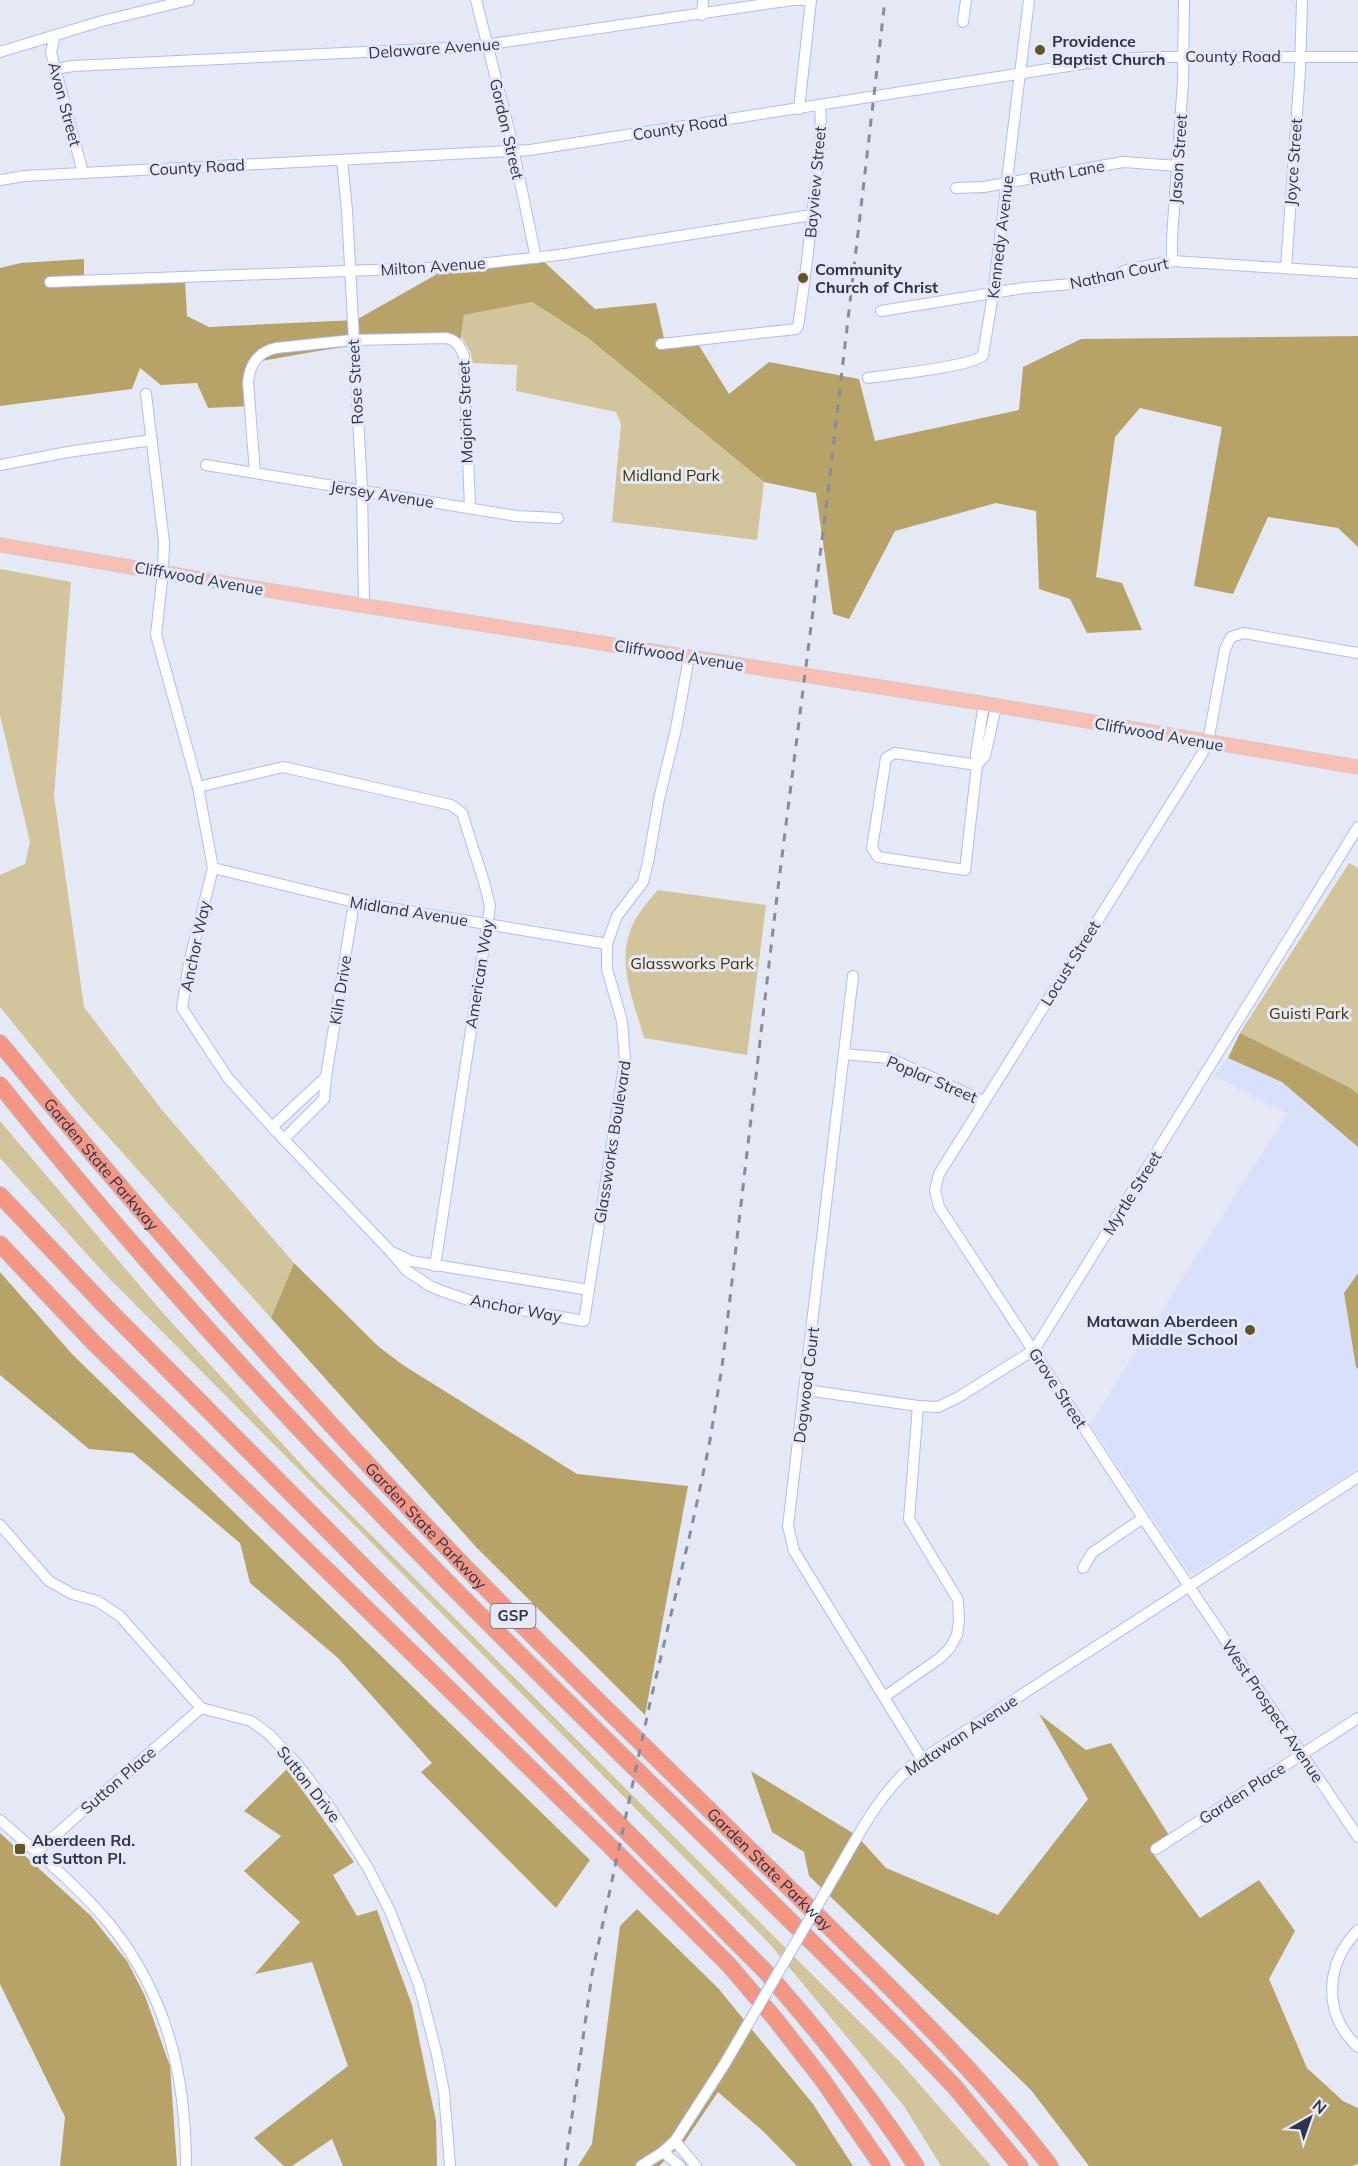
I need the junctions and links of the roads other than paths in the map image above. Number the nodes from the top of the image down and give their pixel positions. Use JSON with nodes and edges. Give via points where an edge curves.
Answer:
{"nodes":[{"id":1,"x":189,"y":0,"type":"edge"},
{"id":2,"x":476,"y":0,"type":"edge"},
{"id":3,"x":703,"y":0,"type":"edge"},
{"id":4,"x":811,"y":0,"type":"edge"},
{"id":5,"x":966,"y":0,"type":"edge"},
{"id":6,"x":1029,"y":0,"type":"edge"},
{"id":7,"x":1184,"y":0,"type":"edge"},
{"id":8,"x":1302,"y":0,"type":"edge"},
{"id":9,"x":702,"y":15,"type":"junction"},
{"id":10,"x":963,"y":22,"type":"dead end"},
{"id":11,"x":55,"y":36,"type":"junction"},
{"id":12,"x":488,"y":46,"type":"junction"},
{"id":13,"x":0,"y":52,"type":"edge"},
{"id":14,"x":1183,"y":56,"type":"junction"},
{"id":15,"x":1300,"y":56,"type":"junction"},
{"id":16,"x":1358,"y":57,"type":"edge"},
{"id":17,"x":55,"y":69,"type":"junction"},
{"id":18,"x":1020,"y":74,"type":"junction"},
{"id":19,"x":820,"y":106,"type":"junction"},
{"id":20,"x":799,"y":109,"type":"junction"},
{"id":21,"x":514,"y":151,"type":"junction"},
{"id":22,"x":342,"y":160,"type":"junction"},
{"id":23,"x":1178,"y":166,"type":"junction"},
{"id":24,"x":83,"y":173,"type":"junction"},
{"id":25,"x":0,"y":180,"type":"edge"},
{"id":26,"x":1006,"y":183,"type":"junction"},
{"id":27,"x":956,"y":188,"type":"dead end"},
{"id":28,"x":812,"y":215,"type":"junction"},
{"id":29,"x":536,"y":258,"type":"junction"},
{"id":30,"x":1172,"y":261,"type":"junction"},
{"id":31,"x":1286,"y":268,"type":"junction"},
{"id":32,"x":350,"y":271,"type":"junction"},
{"id":33,"x":1358,"y":273,"type":"edge"},
{"id":34,"x":50,"y":282,"type":"dead end"},
{"id":35,"x":993,"y":294,"type":"junction"},
{"id":36,"x":881,"y":312,"type":"dead end"},
{"id":37,"x":352,"y":340,"type":"junction"},
{"id":38,"x":661,"y":344,"type":"dead end"},
{"id":39,"x":868,"y":378,"type":"dead end"},
{"id":40,"x":146,"y":394,"type":"dead end"},
{"id":41,"x":152,"y":440,"type":"junction"},
{"id":42,"x":0,"y":465,"type":"edge"},
{"id":43,"x":206,"y":465,"type":"dead end"},
{"id":44,"x":255,"y":473,"type":"junction"},
{"id":45,"x":362,"y":490,"type":"junction"},
{"id":46,"x":470,"y":508,"type":"junction"},
{"id":47,"x":558,"y":518,"type":"dead end"},
{"id":48,"x":0,"y":544,"type":"edge"},
{"id":49,"x":163,"y":571,"type":"junction"},
{"id":50,"x":364,"y":604,"type":"junction"},
{"id":51,"x":1358,"y":653,"type":"edge"},
{"id":52,"x":689,"y":657,"type":"junction"},
{"id":53,"x":990,"y":706,"type":"junction"},
{"id":54,"x":1208,"y":742,"type":"junction"},
{"id":55,"x":977,"y":765,"type":"junction"},
{"id":56,"x":1358,"y":767,"type":"edge"},
{"id":57,"x":198,"y":787,"type":"junction"},
{"id":58,"x":1358,"y":827,"type":"edge"},
{"id":59,"x":213,"y":868,"type":"junction"},
{"id":60,"x":354,"y":902,"type":"junction"},
{"id":61,"x":487,"y":924,"type":"junction"},
{"id":62,"x":607,"y":944,"type":"junction"},
{"id":63,"x":853,"y":976,"type":"dead end"},
{"id":64,"x":0,"y":1043,"type":"edge"},
{"id":65,"x":844,"y":1054,"type":"junction"},
{"id":66,"x":326,"y":1077,"type":"junction"},
{"id":67,"x":0,"y":1086,"type":"edge"},
{"id":68,"x":984,"y":1101,"type":"junction"},
{"id":69,"x":272,"y":1127,"type":"junction"},
{"id":70,"x":284,"y":1139,"type":"junction"},
{"id":71,"x":936,"y":1186,"type":"joint"},
{"id":72,"x":0,"y":1195,"type":"edge"},
{"id":73,"x":0,"y":1244,"type":"edge"},
{"id":74,"x":391,"y":1252,"type":"junction"},
{"id":75,"x":435,"y":1266,"type":"junction"},
{"id":76,"x":589,"y":1290,"type":"junction"},
{"id":77,"x":584,"y":1321,"type":"joint"},
{"id":78,"x":1034,"y":1350,"type":"junction"},
{"id":79,"x":806,"y":1390,"type":"junction"},
{"id":80,"x":918,"y":1406,"type":"junction"},
{"id":81,"x":1358,"y":1477,"type":"edge"},
{"id":82,"x":1143,"y":1518,"type":"junction"},
{"id":83,"x":0,"y":1525,"type":"edge"},
{"id":84,"x":1083,"y":1568,"type":"dead end"},
{"id":85,"x":1189,"y":1586,"type":"junction"},
{"id":86,"x":884,"y":1696,"type":"junction"},
{"id":87,"x":201,"y":1708,"type":"junction"},
{"id":88,"x":1358,"y":1718,"type":"edge"},
{"id":89,"x":1302,"y":1754,"type":"junction"},
{"id":90,"x":922,"y":1759,"type":"junction"},
{"id":91,"x":0,"y":1820,"type":"edge"},
{"id":92,"x":1358,"y":1837,"type":"edge"},
{"id":93,"x":1155,"y":1849,"type":"dead end"},
{"id":94,"x":36,"y":1852,"type":"junction"},
{"id":95,"x":1358,"y":1930,"type":"edge"},
{"id":96,"x":1358,"y":2047,"type":"edge"},
{"id":97,"x":675,"y":2141,"type":"junction"},
{"id":98,"x":663,"y":2152,"type":"junction"},
{"id":99,"x":186,"y":2166,"type":"edge"},
{"id":100,"x":450,"y":2166,"type":"edge"},
{"id":101,"x":641,"y":2166,"type":"edge"},
{"id":102,"x":680,"y":2166,"type":"edge"},
{"id":103,"x":696,"y":2166,"type":"edge"},
{"id":104,"x":882,"y":2166,"type":"edge"},
{"id":105,"x":916,"y":2166,"type":"edge"},
{"id":106,"x":1020,"y":2166,"type":"edge"},
{"id":107,"x":1050,"y":2166,"type":"edge"}],
"edges":[{"from":1,"to":11,"type":"street"},
{"from":2,"to":12,"type":"street","name":"Gordon Street"},
{"from":3,"to":9,"type":"street"},
{"from":4,"to":9,"type":"street","name":"Delaware Avenue"},
{"from":4,"to":20,"type":"street","name":"Bayview Street"},
{"from":5,"to":10,"type":"street"},
{"from":6,"to":18,"type":"street","name":"Kennedy Avenue"},
{"from":7,"to":14,"type":"street","name":"Jason Street"},
{"from":8,"to":15,"type":"street","name":"Joyce Street"},
{"from":9,"to":12,"type":"street","name":"Delaware Avenue"},
{"from":11,"to":13,"type":"street"},
{"from":11,"to":17,"type":"street","name":"Avon Street","via":[[51,52]]},
{"from":12,"to":17,"type":"street","name":"Delaware Avenue"},
{"from":12,"to":21,"type":"street","name":"Gordon Street"},
{"from":14,"to":15,"type":"street","name":"County Road"},
{"from":14,"to":18,"type":"street","name":"County Road","via":[[1113,59]]},
{"from":14,"to":23,"type":"street","name":"Jason Street"},
{"from":15,"to":16,"type":"street","name":"County Road"},
{"from":15,"to":31,"type":"street","name":"Joyce Street"},
{"from":17,"to":24,"type":"street","name":"Avon Street"},
{"from":18,"to":19,"type":"street","name":"County Road"},
{"from":18,"to":26,"type":"street","name":"Kennedy Avenue"},
{"from":19,"to":20,"type":"street","name":"County Road"},
{"from":19,"to":28,"type":"street","name":"Bayview Street","via":[[822,129]]},
{"from":20,"to":21,"type":"street","name":"County Road"},
{"from":21,"to":22,"type":"street","name":"County Road"},
{"from":21,"to":29,"type":"street","name":"Gordon Street"},
{"from":22,"to":24,"type":"street","name":"County Road"},
{"from":22,"to":32,"type":"street","name":"Rose Street"},
{"from":23,"to":26,"type":"street","name":"Ruth Lane","via":[[1123,162]]},
{"from":23,"to":30,"type":"street","name":"Jason Street"},
{"from":24,"to":25,"type":"street","name":"County Road"},
{"from":26,"to":27,"type":"street","name":"Ruth Lane"},
{"from":26,"to":35,"type":"street","name":"Kennedy Avenue"},
{"from":28,"to":29,"type":"street","name":"Milton Avenue"},
{"from":28,"to":38,"type":"street","name":"Bayview Street","via":[[796,329]]},
{"from":29,"to":32,"type":"street","name":"Milton Avenue","via":[[452,267]]},
{"from":30,"to":31,"type":"street","name":"Nathan Court"},
{"from":30,"to":35,"type":"street","name":"Nathan Court","via":[[1127,270],[1106,279]]},
{"from":31,"to":33,"type":"street","name":"Nathan Court"},
{"from":32,"to":34,"type":"street","name":"Milton Avenue"},
{"from":32,"to":37,"type":"street","name":"Rose Street"},
{"from":35,"to":36,"type":"street","name":"Nathan Court"},
{"from":35,"to":39,"type":"street","name":"Kennedy Avenue","via":[[981,358]]},
{"from":37,"to":44,"type":"street","via":[[276,348],[255,360],[249,372]]},
{"from":37,"to":45,"type":"street","name":"Rose Street"},
{"from":37,"to":46,"type":"street","name":"Majorie Street","via":[[447,338],[461,346]]},
{"from":40,"to":41,"type":"street","name":"Anchor Way"},
{"from":41,"to":42,"type":"street"},
{"from":41,"to":49,"type":"street","name":"Anchor Way","via":[[163,533]]},
{"from":43,"to":44,"type":"street","name":"Jersey Avenue"},
{"from":44,"to":45,"type":"street","name":"Jersey Avenue"},
{"from":45,"to":46,"type":"street","name":"Jersey Avenue"},
{"from":45,"to":50,"type":"street","name":"Rose Street"},
{"from":46,"to":47,"type":"street","name":"Jersey Avenue"},
{"from":48,"to":49,"type":"main road","name":"Cliffwood Avenue"},
{"from":49,"to":50,"type":"main road","name":"Cliffwood Avenue"},
{"from":49,"to":57,"type":"street","name":"Anchor Way","via":[[156,635]]},
{"from":50,"to":52,"type":"main road","name":"Cliffwood Avenue"},
{"from":51,"to":54,"type":"street","via":[[1244,633],[1234,635],[1225,649]]},
{"from":52,"to":53,"type":"main road","name":"Cliffwood Avenue"},
{"from":52,"to":62,"type":"street","name":"Glassworks Boulevard","via":[[643,882],[617,916]]},
{"from":53,"to":54,"type":"main road","name":"Cliffwood Avenue"},
{"from":53,"to":55,"type":"street","via":[[976,754]]},
{"from":54,"to":56,"type":"main road","name":"Cliffwood Avenue"},
{"from":54,"to":68,"type":"street","name":"Locust Street"},
{"from":55,"to":55,"type":"street","via":[[965,870],[878,857],[872,848],[886,758],[896,753]]},
{"from":57,"to":59,"type":"street","name":"Anchor Way"},
{"from":57,"to":61,"type":"street","name":"American Way","via":[[283,767],[451,805],[462,813],[484,882],[490,906]]},
{"from":58,"to":78,"type":"street","name":"Myrtle Street"},
{"from":59,"to":60,"type":"street","name":"Midland Avenue"},
{"from":59,"to":69,"type":"street","name":"Anchor Way","via":[[182,1008],[228,1078]]},
{"from":60,"to":61,"type":"street","name":"Midland Avenue"},
{"from":60,"to":66,"type":"street","name":"Kiln Drive"},
{"from":61,"to":62,"type":"street","name":"Midland Avenue"},
{"from":61,"to":75,"type":"street","name":"American Way"},
{"from":62,"to":76,"type":"street","name":"Glassworks Boulevard","via":[[607,969],[622,1021],[625,1060]]},
{"from":63,"to":65,"type":"street","name":"Dogwood Court"},
{"from":64,"to":107,"type":"highway","name":"Garden State Parkway","number":"GSP","via":[[196,1274],[389,1486],[552,1656],[915,2012],[992,2095]]},
{"from":65,"to":68,"type":"street","name":"Poplar Street","via":[[889,1058]]},
{"from":65,"to":79,"type":"street","name":"Dogwood Court"},
{"from":66,"to":69,"type":"street"},
{"from":66,"to":70,"type":"street","name":"Kiln Drive","via":[[324,1099]]},
{"from":67,"to":106,"type":"highway","name":"Garden State Parkway","number":"GSP","via":[[188,1306],[336,1468],[890,2019],[954,2086]]},
{"from":68,"to":71,"type":"street","name":"Locust Street","via":[[939,1174]]},
{"from":69,"to":70,"type":"street","name":"Anchor Way"},
{"from":70,"to":74,"type":"street","name":"Anchor Way"},
{"from":71,"to":78,"type":"street","name":"Grove Street","via":[[939,1207]]},
{"from":72,"to":105,"type":"highway","via":[[109,1311],[765,1971],[835,2053]]},
{"from":73,"to":104,"type":"highway","via":[[93,1342],[728,1964],[817,2071]]},
{"from":74,"to":75,"type":"street","name":"Anchor Way","via":[[411,1262]]},
{"from":74,"to":77,"type":"street","name":"Anchor Way","via":[[406,1270],[442,1291]]},
{"from":75,"to":76,"type":"street","name":"Anchor Way"},
{"from":76,"to":77,"type":"street","name":"Glassworks Boulevard"},
{"from":78,"to":80,"type":"street","name":"Myrtle Street","via":[[957,1398],[938,1407]]},
{"from":78,"to":82,"type":"street","name":"Grove Street"},
{"from":79,"to":80,"type":"street","name":"Myrtle Street"},
{"from":79,"to":86,"type":"street","name":"Dogwood Court","via":[[789,1526],[794,1551]]},
{"from":80,"to":86,"type":"street","via":[[909,1519],[958,1600],[959,1620],[950,1648]]},
{"from":81,"to":85,"type":"street","name":"Matawan Avenue"},
{"from":82,"to":84,"type":"street","via":[[1092,1553]]},
{"from":82,"to":85,"type":"street","name":"Grove Street"},
{"from":83,"to":87,"type":"street","via":[[49,1581],[62,1590],[108,1606],[120,1616]]},
{"from":85,"to":89,"type":"street","name":"West Prospect Avenue"},
{"from":85,"to":90,"type":"street","name":"Matawan Avenue"},
{"from":86,"to":90,"type":"street","name":"Dogwood Court"},
{"from":87,"to":94,"type":"street","name":"Sutton Place"},
{"from":87,"to":100,"type":"street","name":"Sutton Drive","via":[[251,1721],[269,1734],[327,1803],[368,1868],[405,1946],[429,2018],[444,2092]]},
{"from":88,"to":89,"type":"street","name":"Garden Place"},
{"from":89,"to":92,"type":"street","name":"West Prospect Avenue"},
{"from":89,"to":93,"type":"street","name":"Garden Place"},
{"from":90,"to":97,"type":"street","name":"Matawan Avenue","bridge":true,"via":[[902,1774],[877,1805]]},
{"from":91,"to":94,"type":"street"},
{"from":94,"to":99,"type":"street","via":[[112,1928],[151,1991],[177,2064],[184,2100]]},
{"from":95,"to":96,"type":"street","via":[[1337,1960],[1332,1984],[1337,2019]]},
{"from":97,"to":98,"type":"street","name":"Matawan Avenue"},
{"from":97,"to":103,"type":"street"},
{"from":98,"to":101,"type":"street","name":"Matawan Avenue"},
{"from":98,"to":102,"type":"street"}]}
